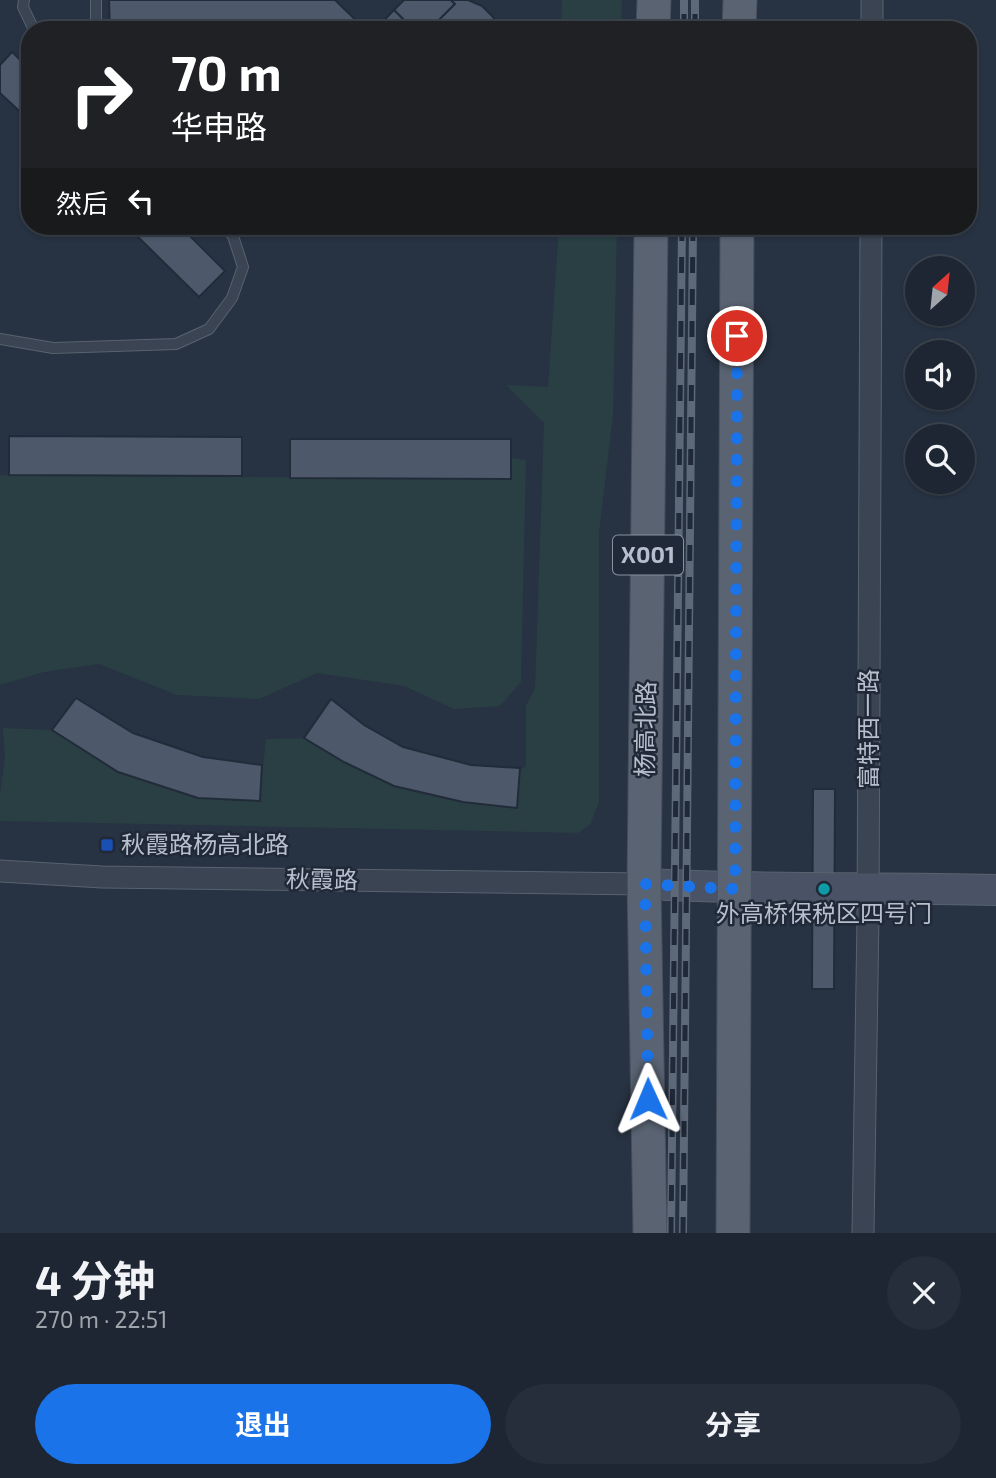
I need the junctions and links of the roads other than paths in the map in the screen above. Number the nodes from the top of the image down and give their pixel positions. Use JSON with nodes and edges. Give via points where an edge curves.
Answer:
{"nodes":[{"id":1,"x":24,"y":0,"type":"edge"},
{"id":2,"x":96,"y":0,"type":"edge"},
{"id":3,"x":654,"y":0,"type":"edge"},
{"id":4,"x":740,"y":0,"type":"edge"},
{"id":5,"x":872,"y":0,"type":"edge"},
{"id":6,"x":30,"y":21,"type":"edge"},
{"id":7,"x":96,"y":21,"type":"edge"},
{"id":8,"x":653,"y":21,"type":"edge"},
{"id":9,"x":739,"y":21,"type":"edge"},
{"id":10,"x":872,"y":21,"type":"edge"},
{"id":11,"x":232,"y":235,"type":"edge"},
{"id":12,"x":651,"y":235,"type":"edge"},
{"id":13,"x":737,"y":235,"type":"edge"},
{"id":14,"x":871,"y":235,"type":"edge"},
{"id":15,"x":0,"y":340,"type":"edge"},
{"id":16,"x":0,"y":871,"type":"edge"},
{"id":17,"x":645,"y":884,"type":"junction"},
{"id":18,"x":868,"y":887,"type":"junction"},
{"id":19,"x":735,"y":889,"type":"junction"},
{"id":20,"x":996,"y":890,"type":"edge"},
{"id":21,"x":650,"y":1233,"type":"edge"},
{"id":22,"x":733,"y":1233,"type":"edge"},
{"id":23,"x":863,"y":1233,"type":"edge"}],
"edges":[{"from":1,"to":6,"type":"lane"},
{"from":2,"to":7,"type":"lane"},
{"from":3,"to":8,"type":"main road"},
{"from":4,"to":9,"type":"main road"},
{"from":5,"to":10,"type":"street"},
{"from":11,"to":15,"type":"lane","via":[[243,267],[232,298],[209,329],[176,344],[53,348]]},
{"from":12,"to":17,"type":"main road","name":"杨高北路","number":"X001"},
{"from":13,"to":19,"type":"main road"},
{"from":14,"to":18,"type":"street","name":"富特西一路"},
{"from":16,"to":17,"type":"street","name":"秋霞路","via":[[102,877]]},
{"from":17,"to":19,"type":"street"},
{"from":17,"to":21,"type":"main road","name":"杨高北路","number":"X001"},
{"from":18,"to":19,"type":"street"},
{"from":18,"to":20,"type":"street"},
{"from":18,"to":23,"type":"street","name":"富特西一路"},
{"from":19,"to":22,"type":"main road"}]}
